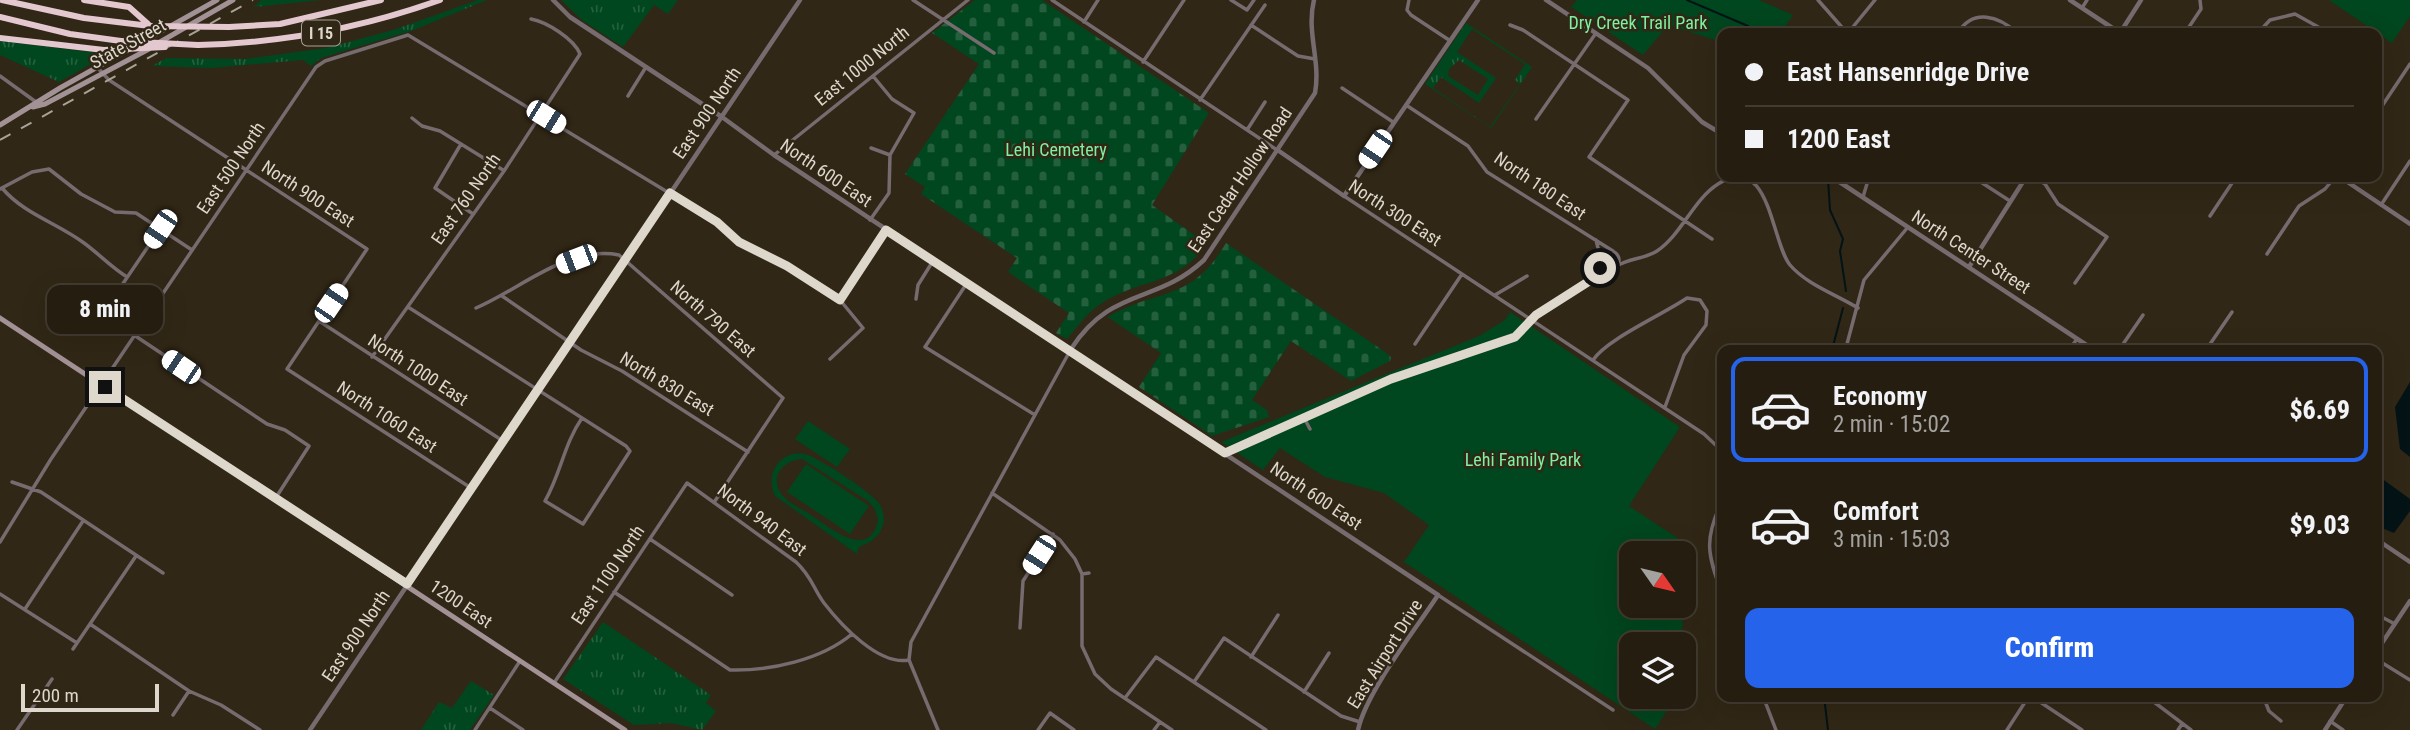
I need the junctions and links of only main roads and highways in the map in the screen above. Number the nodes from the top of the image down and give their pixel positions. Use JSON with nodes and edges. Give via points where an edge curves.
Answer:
{"nodes":[{"id":1,"x":2,"y":0,"type":"edge"},
{"id":2,"x":84,"y":0,"type":"edge"},
{"id":3,"x":218,"y":0,"type":"edge"},
{"id":4,"x":233,"y":0,"type":"edge"},
{"id":5,"x":381,"y":0,"type":"edge"},
{"id":6,"x":440,"y":0,"type":"edge"},
{"id":7,"x":0,"y":17,"type":"edge"},
{"id":8,"x":150,"y":26,"type":"junction"},
{"id":9,"x":0,"y":38,"type":"edge"},
{"id":10,"x":180,"y":45,"type":"junction"},
{"id":11,"x":35,"y":104,"type":"junction"},
{"id":12,"x":0,"y":125,"type":"edge"},
{"id":13,"x":0,"y":318,"type":"edge"},
{"id":14,"x":625,"y":730,"type":"edge"}],
"edges":[{"from":1,"to":8,"type":"highway","number":"I 15","via":[[67,16]]},
{"from":2,"to":8,"type":"highway","via":[[129,7]]},
{"from":3,"to":11,"type":"main road","name":"State Street"},
{"from":4,"to":11,"type":"main road","name":"State Street","via":[[104,74],[45,104]]},
{"from":5,"to":8,"type":"highway","number":"I 15","bridge":true,"via":[[290,22]]},
{"from":6,"to":10,"type":"highway","number":"I 15","bridge":true,"via":[[319,34]]},
{"from":7,"to":10,"type":"highway","number":"I 15","bridge":true,"via":[[70,34]]},
{"from":9,"to":10,"type":"highway","bridge":true,"via":[[104,50]]},
{"from":11,"to":12,"type":"main road","name":"State Street"},
{"from":13,"to":14,"type":"main road","name":"1200 East"}]}
